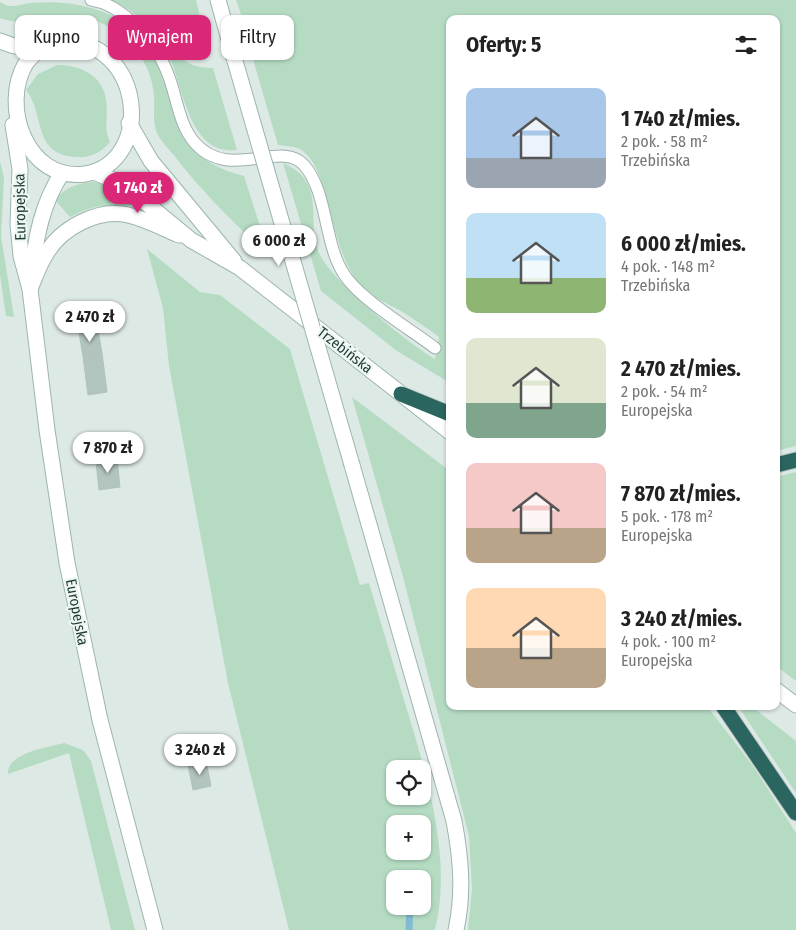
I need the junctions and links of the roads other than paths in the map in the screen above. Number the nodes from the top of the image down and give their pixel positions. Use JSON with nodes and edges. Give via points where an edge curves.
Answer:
{"nodes":[{"id":1,"x":91,"y":0,"type":"edge"},
{"id":2,"x":218,"y":0,"type":"edge"},
{"id":3,"x":0,"y":41,"type":"edge"},
{"id":4,"x":15,"y":46,"type":"edge"},
{"id":5,"x":98,"y":49,"type":"edge"},
{"id":6,"x":29,"y":60,"type":"edge"},
{"id":7,"x":5,"y":101,"type":"edge"},
{"id":8,"x":130,"y":123,"type":"junction"},
{"id":9,"x":13,"y":124,"type":"junction"},
{"id":10,"x":94,"y":172,"type":"junction"},
{"id":11,"x":62,"y":173,"type":"junction"},
{"id":12,"x":191,"y":240,"type":"junction"},
{"id":13,"x":240,"y":268,"type":"junction"},
{"id":14,"x":30,"y":289,"type":"junction"},
{"id":15,"x":435,"y":348,"type":"dead end"},
{"id":16,"x":401,"y":394,"type":"junction"},
{"id":17,"x":446,"y":412,"type":"edge"},
{"id":18,"x":446,"y":429,"type":"edge"},
{"id":19,"x":796,"y":460,"type":"edge"},
{"id":20,"x":780,"y":464,"type":"edge"},
{"id":21,"x":780,"y":693,"type":"edge"},
{"id":22,"x":796,"y":705,"type":"edge"},
{"id":23,"x":726,"y":710,"type":"edge"},
{"id":24,"x":796,"y":813,"type":"edge"},
{"id":25,"x":155,"y":930,"type":"edge"},
{"id":26,"x":456,"y":930,"type":"edge"}],
"edges":[{"from":1,"to":15,"type":"lane","via":[[113,8],[127,18],[154,46],[188,134],[206,153],[227,161],[284,156],[303,164],[314,180],[335,256],[349,282]]},
{"from":2,"to":26,"type":"main road","bridge":true,"via":[[454,821],[461,879]]},
{"from":3,"to":4,"type":"main road"},
{"from":5,"to":8,"type":"main road","via":[[118,67],[128,85]]},
{"from":6,"to":7,"type":"main road","via":[[16,76]]},
{"from":7,"to":9,"type":"main road"},
{"from":8,"to":10,"type":"main road","via":[[122,151]]},
{"from":8,"to":13,"type":"main road","name":"Trzebińska","via":[[151,161]]},
{"from":9,"to":11,"type":"main road","via":[[37,159]]},
{"from":9,"to":14,"type":"main road","name":"Europejska","via":[[20,169],[18,224],[21,256]]},
{"from":10,"to":11,"type":"main road"},
{"from":10,"to":12,"type":"main road","name":"Trzebińska","via":[[122,184]]},
{"from":11,"to":14,"type":"main road","name":"Europejska","via":[[50,193],[39,223]]},
{"from":12,"to":13,"type":"main road","name":"Trzebińska"},
{"from":12,"to":14,"type":"main road","via":[[127,215],[95,217],[55,242],[46,253]]},
{"from":13,"to":16,"type":"main road","name":"Trzebińska"},
{"from":14,"to":25,"type":"main road","name":"Europejska","via":[[47,430],[73,594],[100,720]]},
{"from":16,"to":17,"type":"highway"},
{"from":16,"to":18,"type":"main road","name":"Trzebińska"},
{"from":19,"to":20,"type":"highway"},
{"from":21,"to":22,"type":"main road"},
{"from":23,"to":24,"type":"highway"}]}
